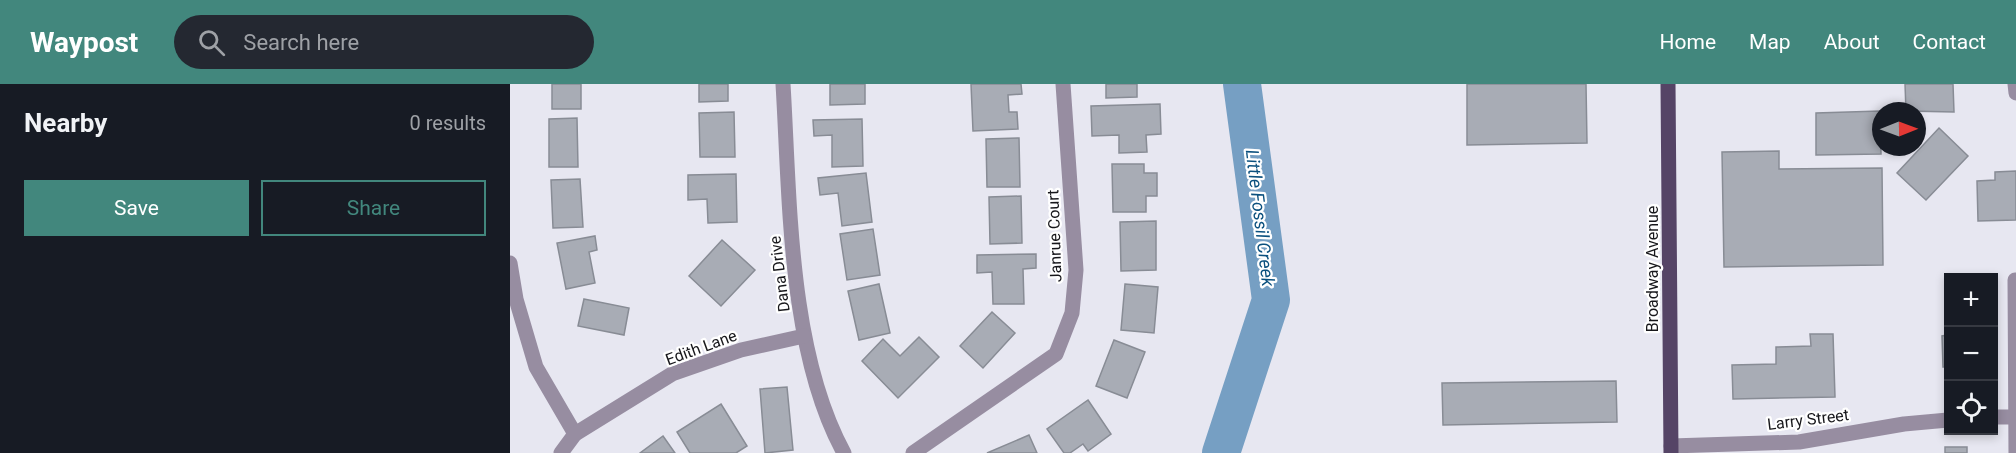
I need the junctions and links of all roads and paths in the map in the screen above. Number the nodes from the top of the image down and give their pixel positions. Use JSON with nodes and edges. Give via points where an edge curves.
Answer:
{"nodes":[{"id":1,"x":783,"y":84,"type":"edge"},
{"id":2,"x":1063,"y":84,"type":"edge"},
{"id":3,"x":1668,"y":84,"type":"edge"},
{"id":4,"x":2015,"y":84,"type":"edge"},
{"id":5,"x":2016,"y":93,"type":"edge"},
{"id":6,"x":510,"y":263,"type":"edge"},
{"id":7,"x":2015,"y":280,"type":"edge"},
{"id":8,"x":804,"y":336,"type":"junction"},
{"id":9,"x":1998,"y":417,"type":"edge"},
{"id":10,"x":2016,"y":417,"type":"edge"},
{"id":11,"x":1944,"y":420,"type":"edge"},
{"id":12,"x":575,"y":434,"type":"junction"},
{"id":13,"x":1671,"y":449,"type":"edge"},
{"id":14,"x":561,"y":453,"type":"edge"},
{"id":15,"x":844,"y":453,"type":"edge"},
{"id":16,"x":913,"y":453,"type":"edge"},
{"id":17,"x":2016,"y":453,"type":"edge"}],
"edges":[{"from":1,"to":8,"type":"street","name":"Dana Drive","via":[[792,240]]},
{"from":2,"to":16,"type":"street","name":"Janrue Court","via":[[1076,270],[1072,313],[1056,354]]},
{"from":3,"to":13,"type":"main road","name":"Broadway Avenue"},
{"from":4,"to":5,"type":"street"},
{"from":6,"to":12,"type":"street","via":[[536,367]]},
{"from":7,"to":10,"type":"street"},
{"from":8,"to":12,"type":"street","name":"Edith Lane","via":[[741,350],[672,374]]},
{"from":8,"to":15,"type":"street","name":"Dana Drive","via":[[831,427]]},
{"from":9,"to":10,"type":"street"},
{"from":10,"to":17,"type":"street"},
{"from":11,"to":13,"type":"street","name":"Larry Street","via":[[1799,442]]},
{"from":12,"to":14,"type":"street","name":"Edith Lane"}]}
